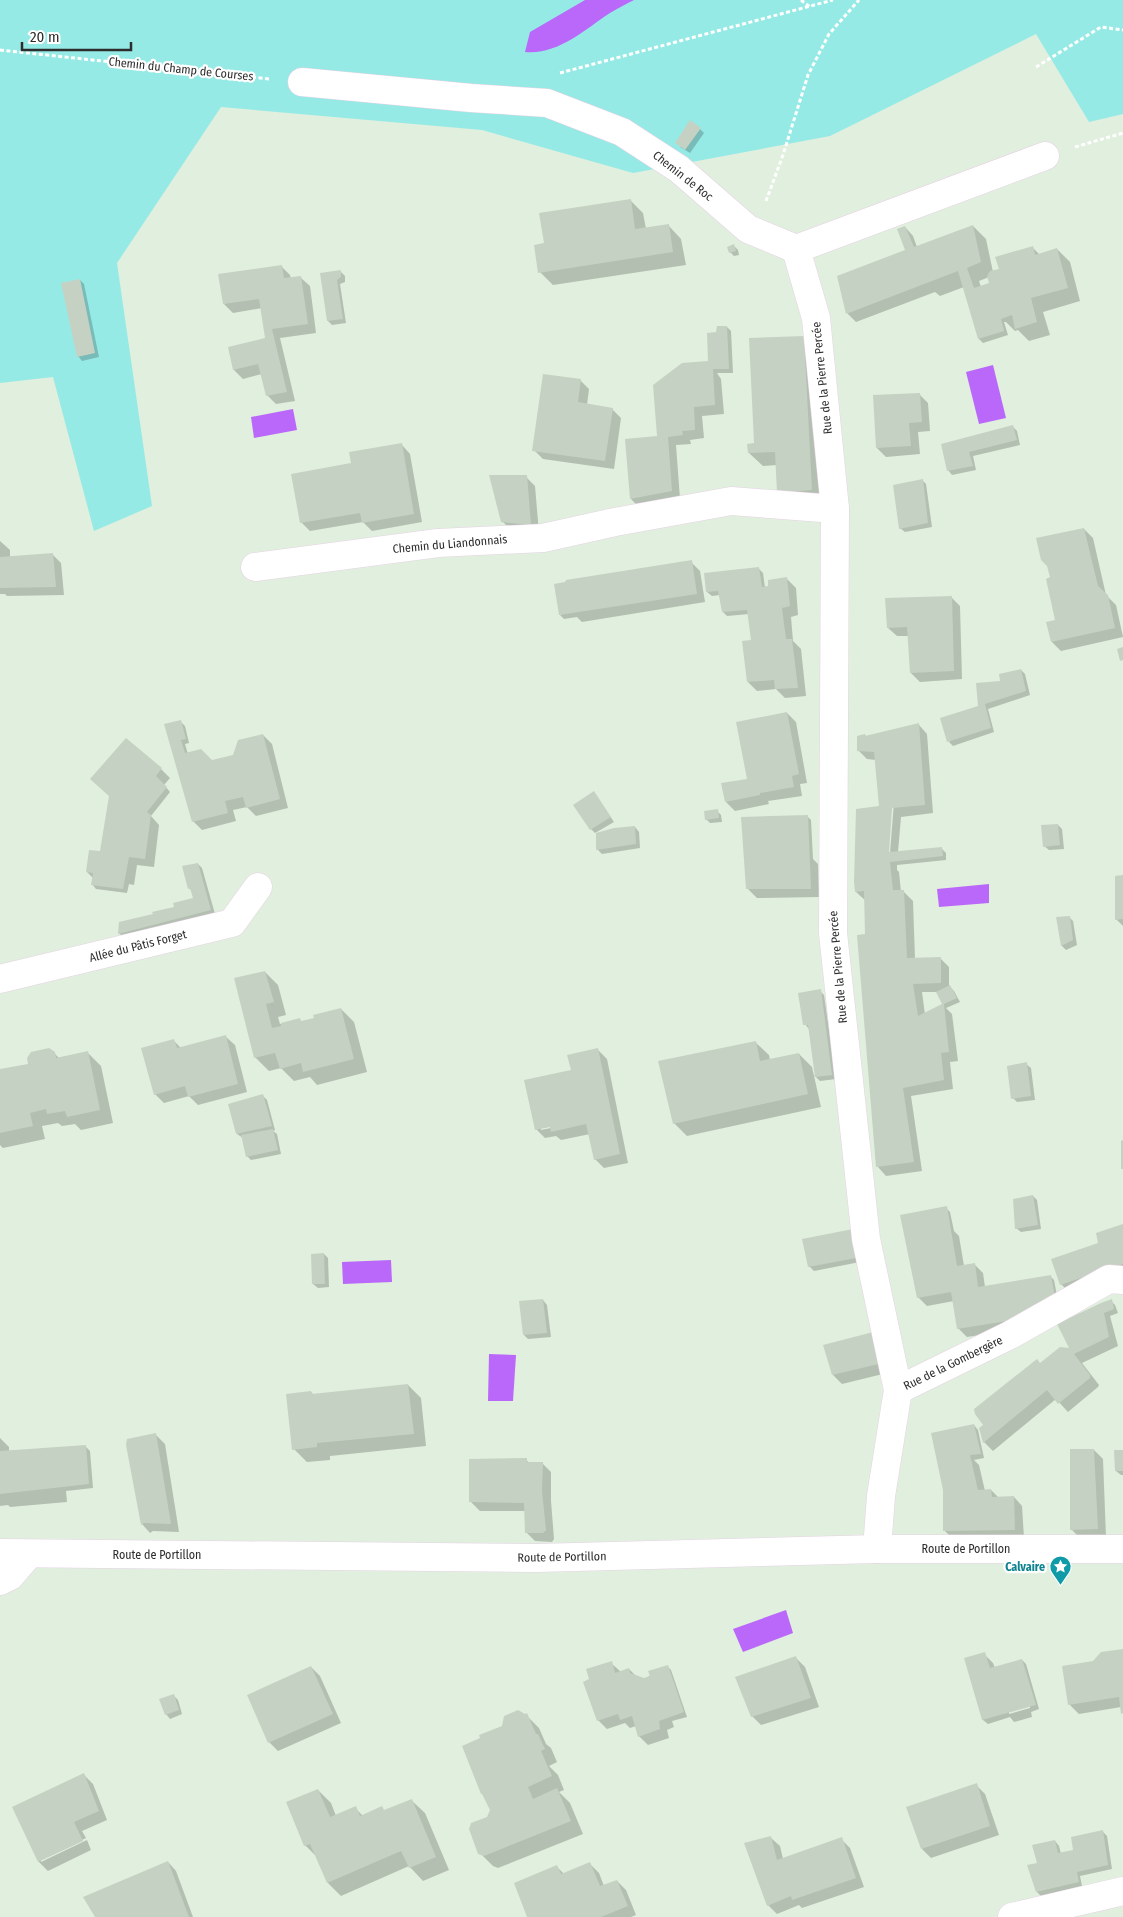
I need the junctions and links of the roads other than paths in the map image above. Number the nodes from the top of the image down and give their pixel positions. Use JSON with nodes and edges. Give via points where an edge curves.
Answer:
{"nodes":[{"id":1,"x":302,"y":82,"type":"road end"},
{"id":2,"x":1045,"y":156,"type":"road end"},
{"id":3,"x":796,"y":249,"type":"junction"},
{"id":4,"x":835,"y":509,"type":"junction"},
{"id":5,"x":255,"y":566,"type":"dead end"},
{"id":6,"x":258,"y":887,"type":"dead end"},
{"id":7,"x":0,"y":979,"type":"edge"},
{"id":8,"x":1123,"y":1280,"type":"edge"},
{"id":9,"x":898,"y":1390,"type":"junction"},
{"id":10,"x":877,"y":1549,"type":"junction"},
{"id":11,"x":1123,"y":1549,"type":"edge"},
{"id":12,"x":0,"y":1553,"type":"edge"},
{"id":13,"x":29,"y":1554,"type":"junction"},
{"id":14,"x":0,"y":1580,"type":"edge"},
{"id":15,"x":1123,"y":1891,"type":"edge"},
{"id":16,"x":1012,"y":1917,"type":"edge"}],
"edges":[{"from":1,"to":3,"type":"street","name":"Chemin de Roc","via":[[547,103],[622,132],[679,169],[748,229]]},
{"from":2,"to":3,"type":"street"},
{"from":3,"to":4,"type":"street","name":"Rue de la Pierre Percée","via":[[816,318]]},
{"from":4,"to":5,"type":"street","name":"Chemin du Liandonnais","via":[[731,501],[543,538],[438,542]]},
{"from":4,"to":9,"type":"street","name":"Rue de la Pierre Percée","via":[[833,933],[866,1239]]},
{"from":6,"to":7,"type":"street","name":"Allée du Pâtis Forget","via":[[232,923]]},
{"from":8,"to":9,"type":"street","name":"Rue de la Gombergère","via":[[1109,1279],[1010,1335]]},
{"from":9,"to":10,"type":"street","name":"Rue de la Gombergère","via":[[880,1496]]},
{"from":10,"to":11,"type":"street","name":"Route de Portillon"},
{"from":10,"to":13,"type":"street","name":"Route de Portillon","via":[[537,1558]]},
{"from":12,"to":13,"type":"street","name":"Route de Portillon"},
{"from":13,"to":14,"type":"street","via":[[10,1576]]},
{"from":15,"to":16,"type":"street"}]}
